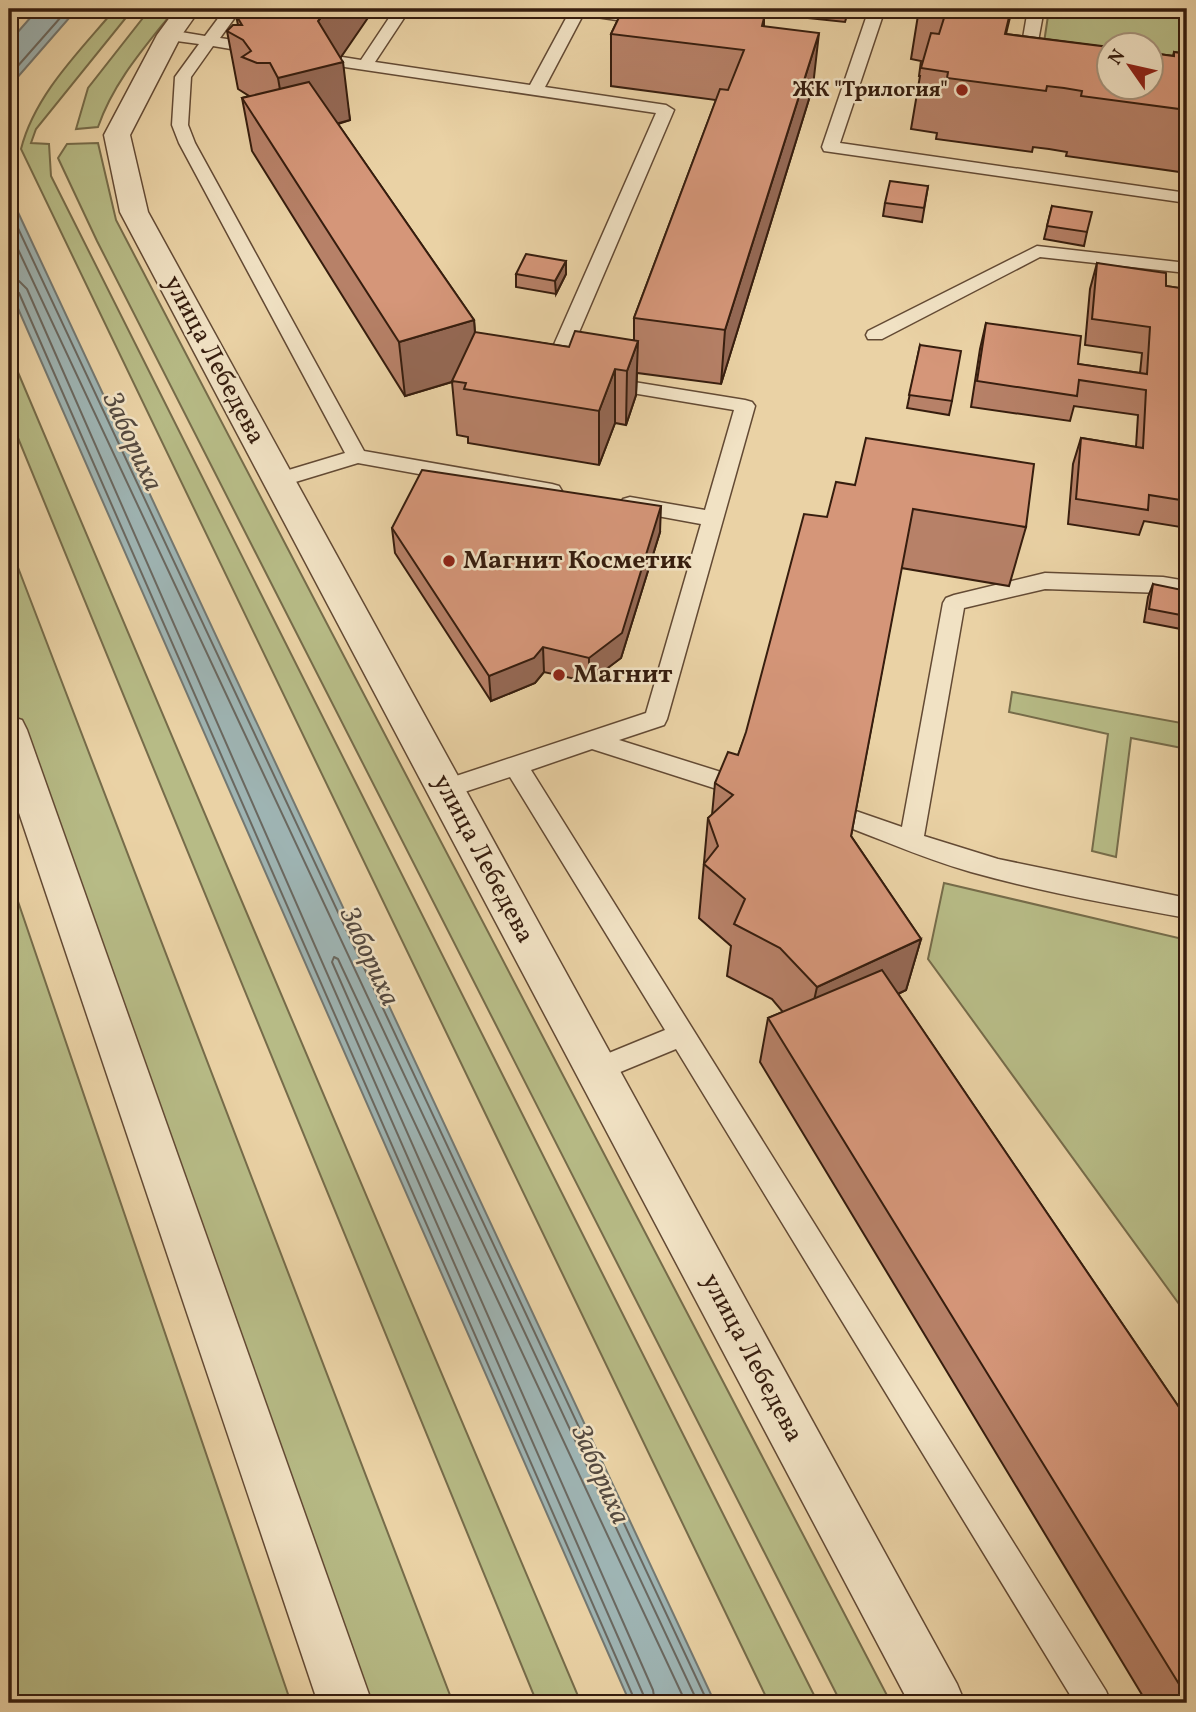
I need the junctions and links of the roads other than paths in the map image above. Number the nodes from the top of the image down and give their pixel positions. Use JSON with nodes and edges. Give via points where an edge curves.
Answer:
{"nodes":[{"id":1,"x":233,"y":9,"type":"edge"},
{"id":2,"x":401,"y":9,"type":"edge"},
{"id":3,"x":877,"y":9,"type":"edge"},
{"id":4,"x":1036,"y":9,"type":"edge"},
{"id":5,"x":579,"y":10,"type":"edge"},
{"id":6,"x":178,"y":22,"type":"edge"},
{"id":7,"x":670,"y":22,"type":"edge"},
{"id":8,"x":209,"y":41,"type":"junction"},
{"id":9,"x":365,"y":65,"type":"junction"},
{"id":10,"x":1040,"y":69,"type":"edge"},
{"id":11,"x":535,"y":91,"type":"junction"},
{"id":12,"x":1187,"y":198,"type":"edge"},
{"id":13,"x":1187,"y":268,"type":"edge"},
{"id":14,"x":874,"y":335,"type":"dead end"},
{"id":15,"x":357,"y":456,"type":"junction"},
{"id":16,"x":279,"y":480,"type":"junction"},
{"id":17,"x":576,"y":495,"type":"edge"},
{"id":18,"x":604,"y":500,"type":"edge"},
{"id":19,"x":713,"y":519,"type":"junction"},
{"id":20,"x":1187,"y":589,"type":"edge"},
{"id":21,"x":9,"y":730,"type":"edge"},
{"id":22,"x":593,"y":741,"type":"junction"},
{"id":23,"x":516,"y":766,"type":"junction"},
{"id":24,"x":17,"y":775,"type":"edge"},
{"id":25,"x":446,"y":789,"type":"junction"},
{"id":26,"x":765,"y":794,"type":"edge"},
{"id":27,"x":802,"y":804,"type":"edge"},
{"id":28,"x":911,"y":843,"type":"junction"},
{"id":29,"x":1187,"y":908,"type":"edge"},
{"id":30,"x":682,"y":1035,"type":"junction"},
{"id":31,"x":596,"y":1070,"type":"junction"},
{"id":32,"x":345,"y":1703,"type":"edge"},
{"id":33,"x":938,"y":1703,"type":"edge"},
{"id":34,"x":1094,"y":1703,"type":"edge"}],
"edges":[{"from":1,"to":8,"type":"lane"},
{"from":2,"to":9,"type":"lane"},
{"from":3,"to":12,"type":"lane","via":[[830,147]]},
{"from":4,"to":10,"type":"lane","via":[[1026,67]]},
{"from":5,"to":7,"type":"lane"},
{"from":5,"to":11,"type":"lane"},
{"from":6,"to":8,"type":"lane"},
{"from":6,"to":16,"type":"street","name":"улица Лебедева","via":[[117,135],[134,212]]},
{"from":8,"to":9,"type":"lane"},
{"from":8,"to":15,"type":"lane","via":[[183,77],[180,125]]},
{"from":9,"to":11,"type":"lane"},
{"from":11,"to":19,"type":"lane","via":[[666,110],[551,374],[745,406]]},
{"from":13,"to":14,"type":"lane","via":[[1037,251]]},
{"from":15,"to":16,"type":"lane"},
{"from":15,"to":17,"type":"lane"},
{"from":16,"to":25,"type":"street","name":"улица Лебедева"},
{"from":18,"to":19,"type":"lane"},
{"from":19,"to":22,"type":"lane","via":[[656,719]]},
{"from":20,"to":28,"type":"lane","via":[[1045,581],[954,603]]},
{"from":21,"to":24,"type":"street"},
{"from":22,"to":23,"type":"lane"},
{"from":22,"to":26,"type":"lane"},
{"from":23,"to":25,"type":"lane"},
{"from":23,"to":30,"type":"lane"},
{"from":24,"to":32,"type":"street"},
{"from":25,"to":31,"type":"street","name":"улица Лебедева"},
{"from":27,"to":28,"type":"lane","via":[[852,816]]},
{"from":28,"to":29,"type":"lane","via":[[972,862]]},
{"from":30,"to":31,"type":"lane"},
{"from":30,"to":34,"type":"lane"},
{"from":31,"to":33,"type":"street","name":"улица Лебедева"}]}
